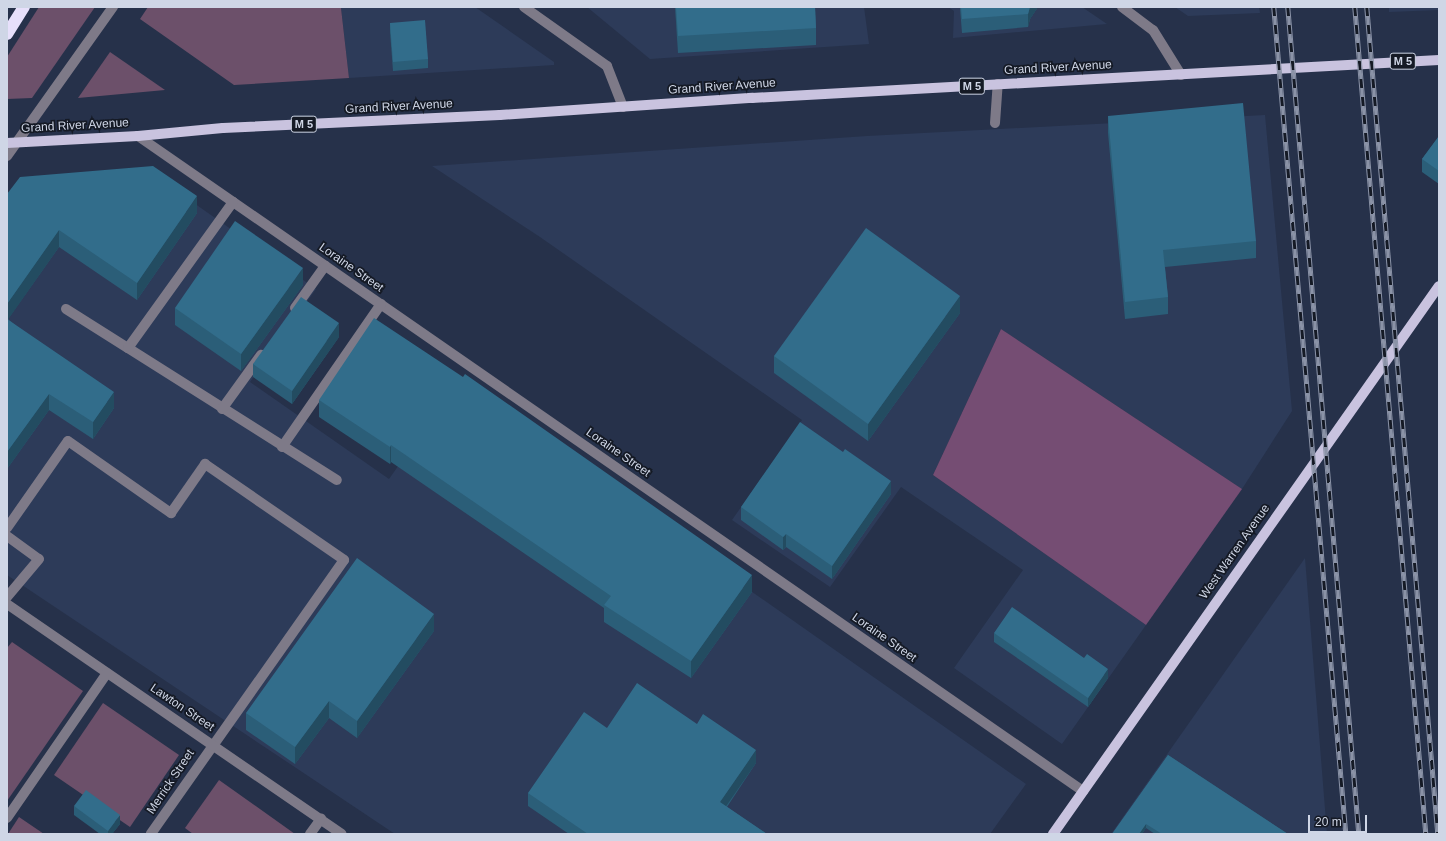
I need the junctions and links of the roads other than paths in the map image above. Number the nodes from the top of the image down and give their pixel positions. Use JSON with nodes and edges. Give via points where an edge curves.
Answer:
{"nodes":[{"id":1,"x":24,"y":7,"type":"edge"},
{"id":2,"x":112,"y":7,"type":"edge"},
{"id":3,"x":524,"y":7,"type":"edge"},
{"id":4,"x":1122,"y":7,"type":"edge"},
{"id":5,"x":7,"y":34,"type":"edge"},
{"id":6,"x":1439,"y":60,"type":"edge"},
{"id":7,"x":1181,"y":75,"type":"junction"},
{"id":8,"x":998,"y":84,"type":"junction"},
{"id":9,"x":623,"y":107,"type":"junction"},
{"id":10,"x":995,"y":123,"type":"dead end"},
{"id":11,"x":138,"y":136,"type":"junction"},
{"id":12,"x":12,"y":143,"type":"edge"},
{"id":13,"x":7,"y":156,"type":"edge"},
{"id":14,"x":233,"y":202,"type":"junction"},
{"id":15,"x":325,"y":266,"type":"junction"},
{"id":16,"x":1439,"y":286,"type":"edge"},
{"id":17,"x":381,"y":304,"type":"junction"},
{"id":18,"x":66,"y":309,"type":"dead end"},
{"id":19,"x":291,"y":314,"type":"edge"},
{"id":20,"x":268,"y":346,"type":"edge"},
{"id":21,"x":128,"y":348,"type":"junction"},
{"id":22,"x":222,"y":410,"type":"junction"},
{"id":23,"x":282,"y":447,"type":"junction"},
{"id":24,"x":336,"y":480,"type":"dead end"},
{"id":25,"x":7,"y":528,"type":"edge"},
{"id":26,"x":7,"y":536,"type":"edge"},
{"id":27,"x":7,"y":597,"type":"edge"},
{"id":28,"x":7,"y":604,"type":"edge"},
{"id":29,"x":107,"y":673,"type":"junction"},
{"id":30,"x":213,"y":745,"type":"junction"},
{"id":31,"x":1083,"y":792,"type":"junction"},
{"id":32,"x":7,"y":818,"type":"edge"},
{"id":33,"x":321,"y":819,"type":"junction"},
{"id":34,"x":152,"y":834,"type":"edge"},
{"id":35,"x":310,"y":834,"type":"edge"},
{"id":36,"x":342,"y":834,"type":"edge"},
{"id":37,"x":1053,"y":834,"type":"edge"}],
"edges":[{"from":1,"to":5,"type":"highway"},
{"from":2,"to":12,"type":"street"},
{"from":3,"to":9,"type":"street","via":[[607,66]]},
{"from":4,"to":7,"type":"street","via":[[1153,30]]},
{"from":6,"to":7,"type":"main road","name":"Grand River Avenue","number":"M 5"},
{"from":7,"to":8,"type":"main road","name":"Grand River Avenue","number":"M 5"},
{"from":8,"to":9,"type":"main road","name":"Grand River Avenue","number":"M 5"},
{"from":8,"to":10,"type":"street"},
{"from":9,"to":11,"type":"main road","name":"Grand River Avenue","number":"M 5","via":[[223,128]]},
{"from":11,"to":12,"type":"main road","name":"Grand River Avenue","number":"M 5"},
{"from":11,"to":14,"type":"street","name":"Loraine Street"},
{"from":12,"to":13,"type":"street"},
{"from":14,"to":15,"type":"street","name":"Loraine Street"},
{"from":14,"to":21,"type":"street"},
{"from":15,"to":17,"type":"street","name":"Loraine Street"},
{"from":15,"to":19,"type":"street"},
{"from":16,"to":31,"type":"main road","name":"West Warren Avenue"},
{"from":17,"to":23,"type":"street"},
{"from":17,"to":31,"type":"street","name":"Loraine Street"},
{"from":18,"to":21,"type":"street"},
{"from":20,"to":22,"type":"street"},
{"from":21,"to":22,"type":"street"},
{"from":22,"to":23,"type":"street"},
{"from":23,"to":24,"type":"street"},
{"from":25,"to":30,"type":"street","name":"Merrick Street","via":[[68,441],[171,513],[205,464],[344,560]]},
{"from":26,"to":27,"type":"street","via":[[39,559]]},
{"from":28,"to":29,"type":"street","name":"Lawton Street"},
{"from":29,"to":30,"type":"street","name":"Lawton Street"},
{"from":29,"to":32,"type":"street"},
{"from":30,"to":33,"type":"street","name":"Lawton Street"},
{"from":30,"to":34,"type":"street","name":"Merrick Street"},
{"from":31,"to":37,"type":"main road","name":"West Warren Avenue"},
{"from":33,"to":35,"type":"street"},
{"from":33,"to":36,"type":"street","name":"Lawton Street"}]}
